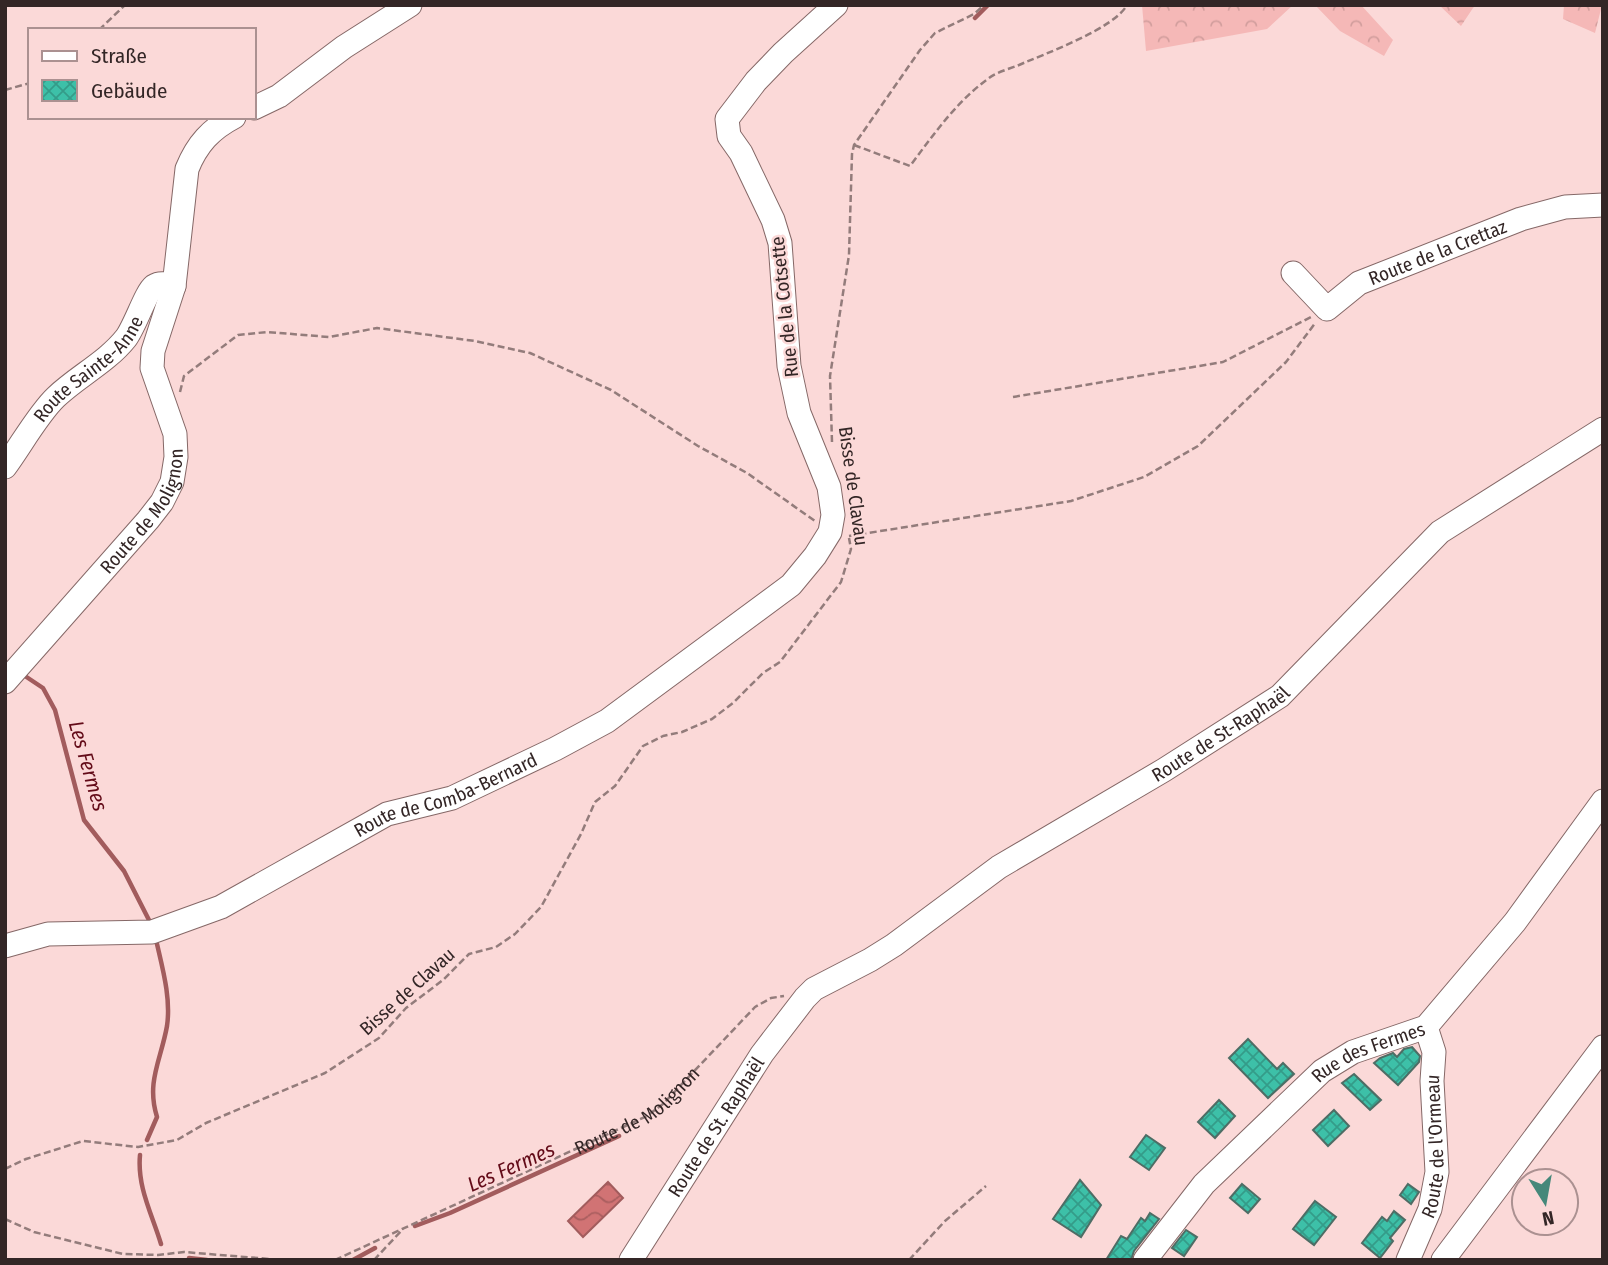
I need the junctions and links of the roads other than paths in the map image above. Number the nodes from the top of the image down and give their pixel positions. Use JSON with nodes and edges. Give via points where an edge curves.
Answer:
{"nodes":[{"id":1,"x":410,"y":5,"type":"edge"},
{"id":2,"x":836,"y":5,"type":"edge"},
{"id":3,"x":256,"y":107,"type":"edge"},
{"id":4,"x":230,"y":119,"type":"edge"},
{"id":5,"x":1603,"y":205,"type":"edge"},
{"id":6,"x":1293,"y":273,"type":"dead end"},
{"id":7,"x":174,"y":286,"type":"junction"},
{"id":8,"x":1603,"y":429,"type":"edge"},
{"id":9,"x":5,"y":467,"type":"edge"},
{"id":10,"x":839,"y":534,"type":"joint"},
{"id":11,"x":13,"y":674,"type":"edge"},
{"id":12,"x":1603,"y":802,"type":"edge"},
{"id":13,"x":5,"y":946,"type":"edge"},
{"id":14,"x":805,"y":998,"type":"joint"},
{"id":15,"x":1426,"y":1027,"type":"junction"},
{"id":16,"x":1603,"y":1047,"type":"edge"},
{"id":17,"x":631,"y":1260,"type":"edge"},
{"id":18,"x":1145,"y":1260,"type":"edge"},
{"id":19,"x":1408,"y":1260,"type":"edge"},
{"id":20,"x":1443,"y":1260,"type":"edge"}],
"edges":[{"from":1,"to":3,"type":"street","via":[[279,96]]},
{"from":2,"to":10,"type":"street","name":"Rue de la Cotsette","via":[[765,72],[727,119],[729,136],[773,220],[780,243],[789,366],[799,414],[829,487]]},
{"from":4,"to":7,"type":"street","name":"Route de Molignon","via":[[202,141],[187,169]]},
{"from":5,"to":6,"type":"street","name":"Route de la Crettaz","via":[[1521,219],[1359,283],[1327,309]]},
{"from":7,"to":9,"type":"street","name":"Route Sainte-Anne","via":[[163,283],[153,287],[125,338],[54,398]]},
{"from":7,"to":11,"type":"street","name":"Route de Molignon","via":[[152,368],[175,434],[172,482],[148,520]]},
{"from":8,"to":14,"type":"street","name":"Route de St-Raphaël","via":[[1440,532],[1280,696],[999,867],[894,945]]},
{"from":10,"to":13,"type":"street","name":"Route de Comba-Bernard","via":[[791,584],[607,721],[555,749],[452,798],[387,814],[221,907],[152,932],[48,934]]},
{"from":12,"to":15,"type":"street","name":"Rue des Fermes","via":[[1515,922]]},
{"from":14,"to":17,"type":"street","name":"Route de St. Raphaël","via":[[762,1054]]},
{"from":15,"to":18,"type":"street","name":"Rue des Fermes","via":[[1353,1052],[1322,1071],[1204,1184]]},
{"from":15,"to":19,"type":"street","name":"Route de l'Ormeau","via":[[1434,1052],[1437,1172],[1430,1209]]},
{"from":16,"to":20,"type":"street"}]}
